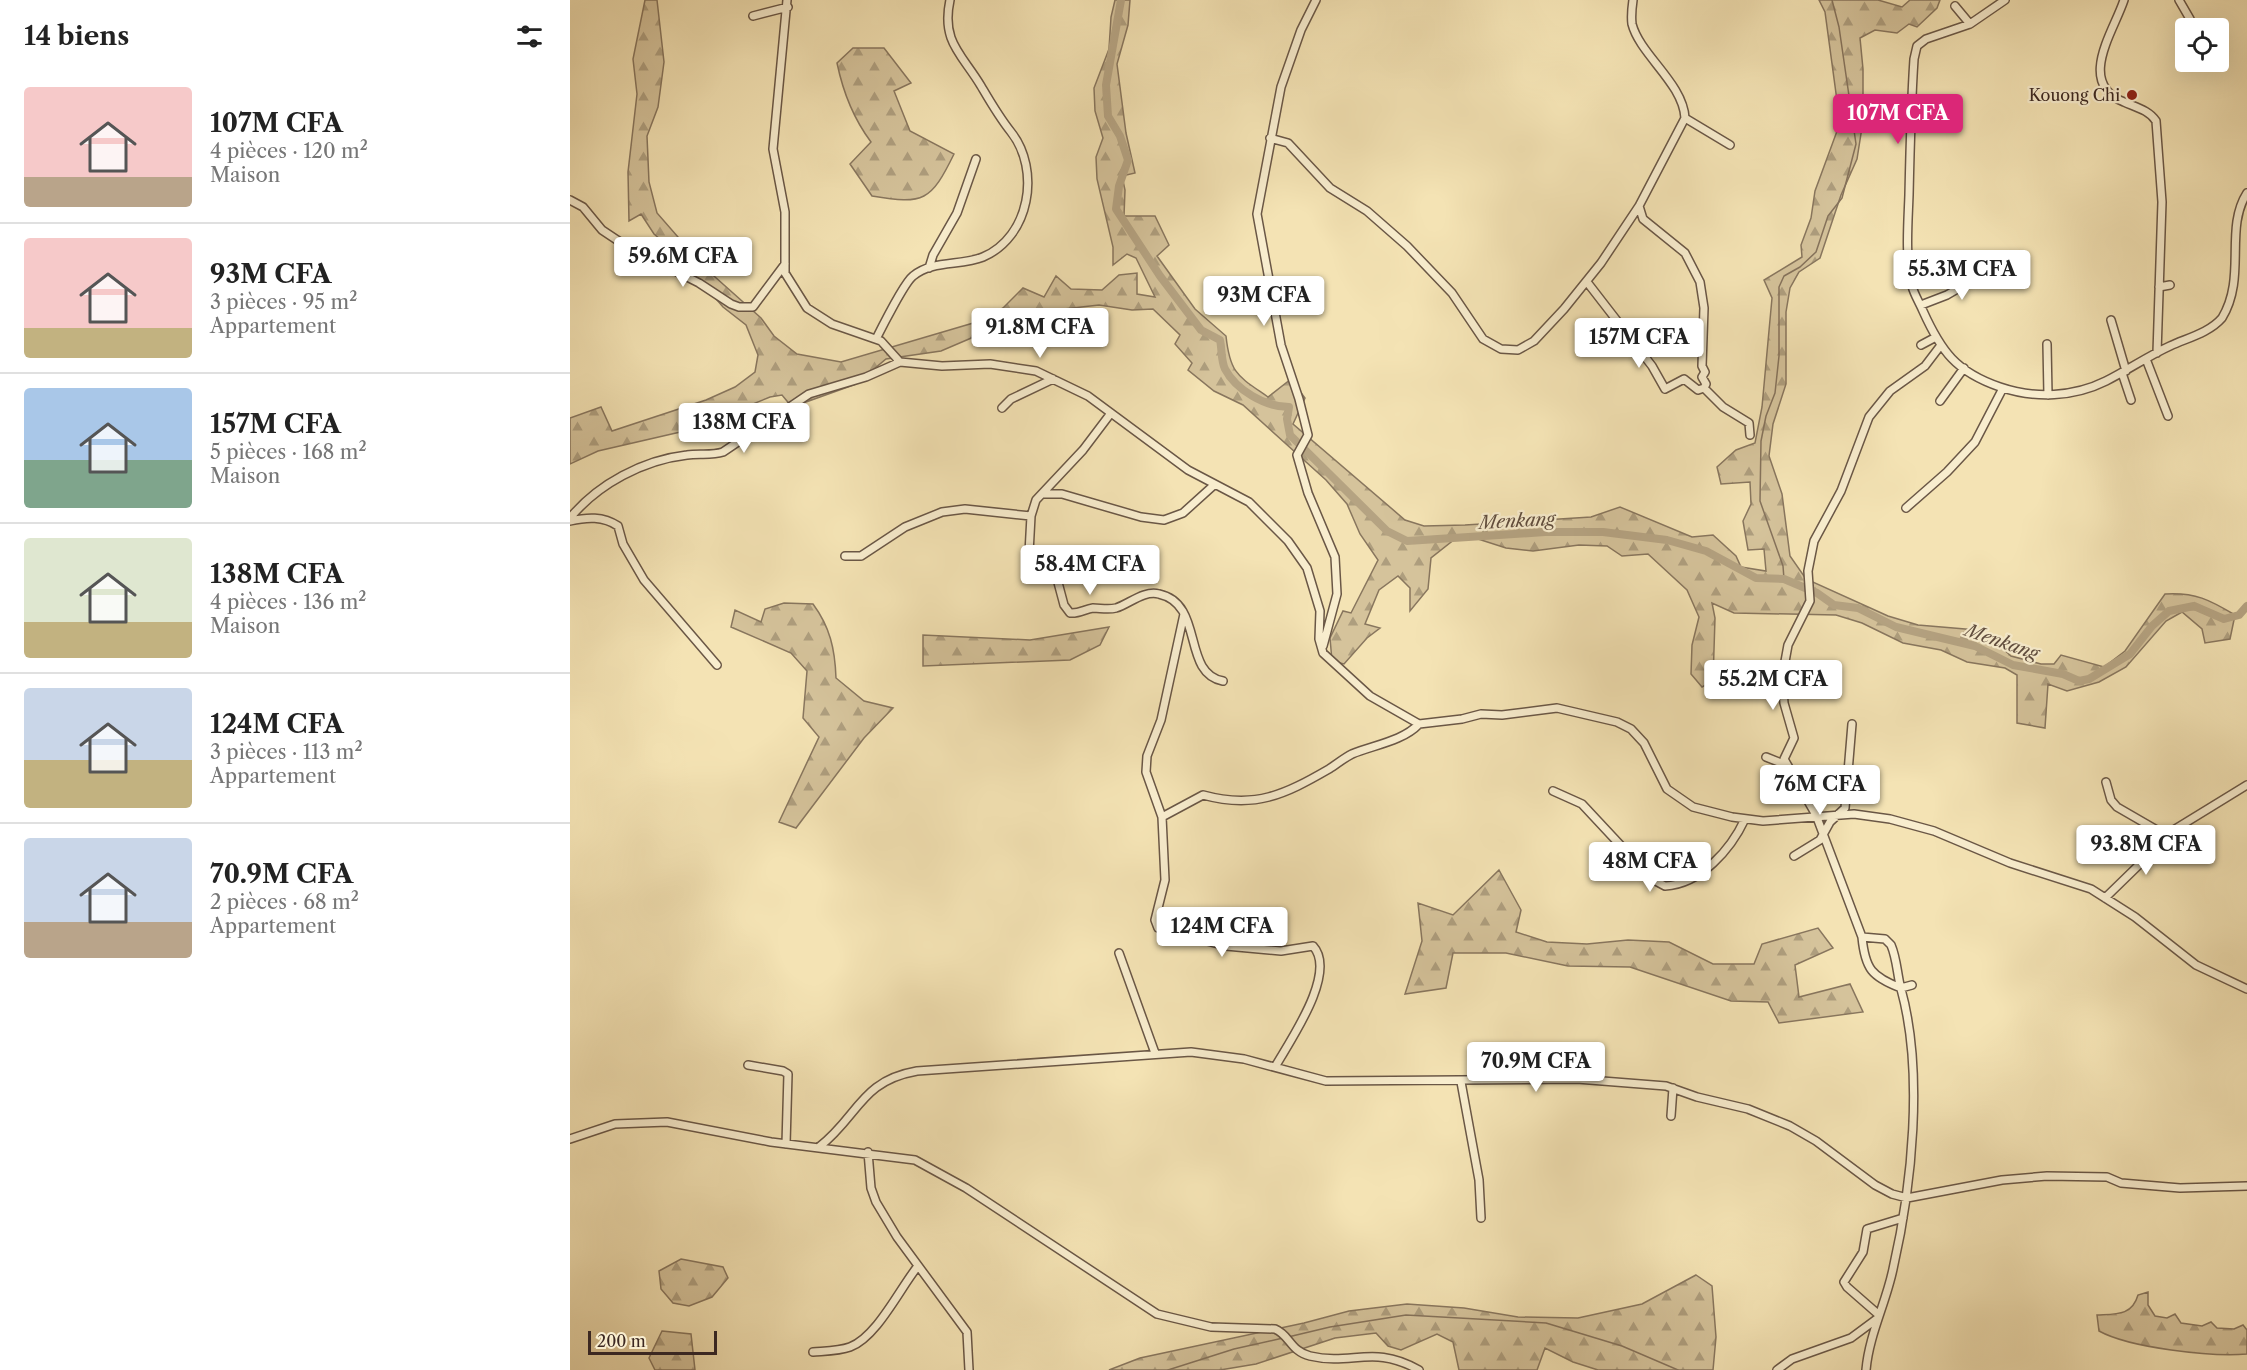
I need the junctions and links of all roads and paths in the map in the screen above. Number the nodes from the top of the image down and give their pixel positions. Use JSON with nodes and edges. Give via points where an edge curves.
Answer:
{"nodes":[{"id":1,"x":950,"y":0,"type":"edge"},
{"id":2,"x":1316,"y":0,"type":"edge"},
{"id":3,"x":1633,"y":0,"type":"edge"},
{"id":4,"x":2006,"y":0,"type":"edge"},
{"id":5,"x":2124,"y":0,"type":"edge"},
{"id":6,"x":2179,"y":0,"type":"edge"},
{"id":7,"x":788,"y":3,"type":"edge"},
{"id":8,"x":1955,"y":6,"type":"dead end"},
{"id":9,"x":753,"y":16,"type":"dead end"},
{"id":10,"x":2189,"y":18,"type":"edge"},
{"id":11,"x":1970,"y":24,"type":"junction"},
{"id":12,"x":1685,"y":118,"type":"junction"},
{"id":13,"x":1270,"y":138,"type":"junction"},
{"id":14,"x":1730,"y":145,"type":"dead end"},
{"id":15,"x":976,"y":159,"type":"dead end"},
{"id":16,"x":2247,"y":193,"type":"edge"},
{"id":17,"x":570,"y":200,"type":"edge"},
{"id":18,"x":1640,"y":206,"type":"junction"},
{"id":19,"x":785,"y":264,"type":"junction"},
{"id":20,"x":929,"y":268,"type":"junction"},
{"id":21,"x":1990,"y":270,"type":"dead end"},
{"id":22,"x":1587,"y":282,"type":"junction"},
{"id":23,"x":2170,"y":285,"type":"dead end"},
{"id":24,"x":2159,"y":287,"type":"junction"},
{"id":25,"x":1921,"y":305,"type":"junction"},
{"id":26,"x":2111,"y":320,"type":"dead end"},
{"id":27,"x":1936,"y":338,"type":"junction"},
{"id":28,"x":876,"y":339,"type":"junction"},
{"id":29,"x":2047,"y":344,"type":"dead end"},
{"id":30,"x":1921,"y":345,"type":"dead end"},
{"id":31,"x":1941,"y":345,"type":"junction"},
{"id":32,"x":2157,"y":353,"type":"junction"},
{"id":33,"x":2146,"y":359,"type":"junction"},
{"id":34,"x":900,"y":362,"type":"junction"},
{"id":35,"x":1964,"y":368,"type":"junction"},
{"id":36,"x":2124,"y":372,"type":"junction"},
{"id":37,"x":1053,"y":380,"type":"junction"},
{"id":38,"x":1704,"y":388,"type":"junction"},
{"id":39,"x":2003,"y":388,"type":"junction"},
{"id":40,"x":2048,"y":394,"type":"junction"},
{"id":41,"x":2131,"y":400,"type":"dead end"},
{"id":42,"x":1940,"y":401,"type":"dead end"},
{"id":43,"x":1002,"y":408,"type":"dead end"},
{"id":44,"x":1110,"y":413,"type":"junction"},
{"id":45,"x":2168,"y":416,"type":"dead end"},
{"id":46,"x":1750,"y":435,"type":"dead end"},
{"id":47,"x":1214,"y":485,"type":"junction"},
{"id":48,"x":1043,"y":494,"type":"junction"},
{"id":49,"x":1906,"y":508,"type":"dead end"},
{"id":50,"x":1031,"y":516,"type":"junction"},
{"id":51,"x":570,"y":520,"type":"edge"},
{"id":52,"x":844,"y":556,"type":"dead end"},
{"id":53,"x":1184,"y":614,"type":"junction"},
{"id":54,"x":1323,"y":653,"type":"junction"},
{"id":55,"x":717,"y":665,"type":"dead end"},
{"id":56,"x":1223,"y":681,"type":"dead end"},
{"id":57,"x":1419,"y":724,"type":"junction"},
{"id":58,"x":1852,"y":724,"type":"dead end"},
{"id":59,"x":1766,"y":757,"type":"dead end"},
{"id":60,"x":1788,"y":767,"type":"junction"},
{"id":61,"x":2106,"y":782,"type":"dead end"},
{"id":62,"x":2247,"y":785,"type":"edge"},
{"id":63,"x":1553,"y":791,"type":"dead end"},
{"id":64,"x":1842,"y":814,"type":"junction"},
{"id":65,"x":1816,"y":816,"type":"junction"},
{"id":66,"x":1162,"y":817,"type":"junction"},
{"id":67,"x":1745,"y":819,"type":"junction"},
{"id":68,"x":2162,"y":833,"type":"junction"},
{"id":69,"x":1823,"y":837,"type":"junction"},
{"id":70,"x":1794,"y":856,"type":"dead end"},
{"id":71,"x":2105,"y":898,"type":"junction"},
{"id":72,"x":1862,"y":937,"type":"junction"},
{"id":73,"x":1119,"y":953,"type":"dead end"},
{"id":74,"x":1912,"y":985,"type":"dead end"},
{"id":75,"x":1901,"y":988,"type":"junction"},
{"id":76,"x":2247,"y":989,"type":"edge"},
{"id":77,"x":1155,"y":1053,"type":"junction"},
{"id":78,"x":748,"y":1065,"type":"dead end"},
{"id":79,"x":1275,"y":1067,"type":"junction"},
{"id":80,"x":1461,"y":1082,"type":"junction"},
{"id":81,"x":1673,"y":1088,"type":"junction"},
{"id":82,"x":1671,"y":1116,"type":"dead end"},
{"id":83,"x":570,"y":1139,"type":"edge"},
{"id":84,"x":786,"y":1144,"type":"junction"},
{"id":85,"x":819,"y":1147,"type":"junction"},
{"id":86,"x":868,"y":1152,"type":"junction"},
{"id":87,"x":2247,"y":1186,"type":"edge"},
{"id":88,"x":1907,"y":1197,"type":"junction"},
{"id":89,"x":1481,"y":1218,"type":"dead end"},
{"id":90,"x":1903,"y":1218,"type":"junction"},
{"id":91,"x":918,"y":1266,"type":"junction"},
{"id":92,"x":1878,"y":1316,"type":"junction"},
{"id":93,"x":813,"y":1352,"type":"dead end"},
{"id":94,"x":969,"y":1370,"type":"edge"},
{"id":95,"x":1419,"y":1370,"type":"edge"},
{"id":96,"x":1777,"y":1370,"type":"edge"},
{"id":97,"x":1866,"y":1370,"type":"edge"}],
"edges":[{"from":1,"to":20,"type":"street","via":[[946,24],[951,39],[1018,143],[1029,183],[1022,213],[1003,245],[980,258]]},
{"from":2,"to":13,"type":"street","via":[[1281,87]]},
{"from":3,"to":12,"type":"street","via":[[1634,27],[1667,79]]},
{"from":4,"to":11,"type":"street"},
{"from":5,"to":24,"type":"street","via":[[2100,57],[2100,72],[2112,96],[2148,112],[2156,121],[2162,202]]},
{"from":6,"to":10,"type":"street"},
{"from":7,"to":9,"type":"street"},
{"from":7,"to":19,"type":"street","via":[[773,149],[784,212]]},
{"from":8,"to":11,"type":"street"},
{"from":11,"to":25,"type":"street","via":[[1920,42],[1914,59],[1908,244],[1912,286]]},
{"from":12,"to":14,"type":"street"},
{"from":12,"to":18,"type":"street"},
{"from":13,"to":22,"type":"street","via":[[1288,143],[1330,188],[1367,211],[1407,246],[1452,293],[1491,346],[1509,350],[1527,347]]},
{"from":13,"to":54,"type":"street","via":[[1257,206],[1258,220],[1281,345],[1308,435],[1297,455],[1311,501],[1332,546],[1337,573],[1337,594],[1323,639]]},
{"from":15,"to":20,"type":"street","via":[[957,213]]},
{"from":16,"to":32,"type":"street","via":[[2238,212],[2240,275],[2229,309],[2215,325]]},
{"from":17,"to":19,"type":"street","via":[[626,246],[739,307],[753,307]]},
{"from":18,"to":22,"type":"street"},
{"from":18,"to":38,"type":"street","via":[[1643,219],[1684,253],[1700,282],[1704,308]]},
{"from":19,"to":28,"type":"street","via":[[789,281],[807,308],[831,324]]},
{"from":20,"to":28,"type":"street","via":[[907,282]]},
{"from":21,"to":25,"type":"street"},
{"from":22,"to":38,"type":"street","via":[[1647,359],[1665,389],[1683,379],[1698,390]]},
{"from":23,"to":24,"type":"street"},
{"from":24,"to":32,"type":"street"},
{"from":25,"to":27,"type":"street"},
{"from":26,"to":36,"type":"street"},
{"from":27,"to":30,"type":"street"},
{"from":27,"to":31,"type":"street"},
{"from":28,"to":34,"type":"street","via":[[889,347]]},
{"from":29,"to":40,"type":"street"},
{"from":31,"to":35,"type":"street"},
{"from":31,"to":60,"type":"street","via":[[1924,366],[1890,391],[1865,424],[1840,491],[1814,541],[1808,571],[1808,606],[1788,645],[1782,678],[1794,738],[1784,756]]},
{"from":32,"to":33,"type":"street"},
{"from":33,"to":36,"type":"street"},
{"from":33,"to":45,"type":"street"},
{"from":34,"to":37,"type":"street","via":[[1025,368]]},
{"from":34,"to":51,"type":"street","via":[[809,394],[723,452],[680,456],[630,472],[605,486]]},
{"from":35,"to":39,"type":"street"},
{"from":35,"to":42,"type":"street"},
{"from":36,"to":40,"type":"street","via":[[2087,390]]},
{"from":36,"to":41,"type":"street"},
{"from":37,"to":43,"type":"street","via":[[1011,399]]},
{"from":37,"to":44,"type":"street","via":[[1088,396]]},
{"from":38,"to":46,"type":"street","via":[[1723,407],[1749,423]]},
{"from":39,"to":40,"type":"street"},
{"from":39,"to":49,"type":"street","via":[[1975,442]]},
{"from":44,"to":47,"type":"street"},
{"from":44,"to":48,"type":"street"},
{"from":47,"to":48,"type":"street","via":[[1183,513],[1164,520],[1141,518],[1062,494]]},
{"from":47,"to":54,"type":"street","via":[[1249,502],[1298,553],[1307,568],[1320,611]]},
{"from":48,"to":50,"type":"street","via":[[1036,500]]},
{"from":50,"to":52,"type":"street","via":[[951,510],[905,527],[861,556]]},
{"from":50,"to":53,"type":"street","via":[[1032,565],[1056,576],[1068,612],[1117,608],[1156,593],[1176,604]]},
{"from":51,"to":55,"type":"street","via":[[592,518],[618,526],[623,544],[644,580]]},
{"from":53,"to":56,"type":"street","via":[[1193,632],[1196,657],[1207,673]]},
{"from":53,"to":66,"type":"street","via":[[1161,720],[1147,756],[1146,772]]},
{"from":54,"to":57,"type":"street","via":[[1370,696]]},
{"from":57,"to":66,"type":"street","via":[[1266,798],[1228,802],[1203,795]]},
{"from":57,"to":67,"type":"street","via":[[1557,708],[1617,722],[1628,726],[1644,743],[1661,781],[1674,796],[1693,807]]},
{"from":58,"to":64,"type":"street"},
{"from":59,"to":60,"type":"street"},
{"from":60,"to":65,"type":"street"},
{"from":61,"to":68,"type":"street","via":[[2117,807]]},
{"from":62,"to":68,"type":"street"},
{"from":63,"to":67,"type":"street","via":[[1582,804],[1652,879],[1665,886],[1686,880],[1710,866]]},
{"from":64,"to":65,"type":"street"},
{"from":64,"to":69,"type":"street","via":[[1830,822]]},
{"from":64,"to":71,"type":"street","via":[[1920,827],[2032,871],[2086,887]]},
{"from":65,"to":67,"type":"street"},
{"from":65,"to":69,"type":"street"},
{"from":66,"to":79,"type":"street","via":[[1166,868],[1155,920],[1158,928],[1226,946],[1281,951],[1313,946],[1317,951],[1320,968],[1316,986],[1300,1028]]},
{"from":68,"to":71,"type":"street","via":[[2143,861]]},
{"from":69,"to":70,"type":"street"},
{"from":69,"to":72,"type":"street"},
{"from":71,"to":76,"type":"street","via":[[2196,964]]},
{"from":72,"to":75,"type":"street","via":[[1871,972]]},
{"from":72,"to":75,"type":"street","via":[[1890,943]]},
{"from":73,"to":77,"type":"street"},
{"from":74,"to":75,"type":"street"},
{"from":75,"to":88,"type":"street","via":[[1910,1024],[1912,1068]]},
{"from":77,"to":79,"type":"street","via":[[1210,1053]]},
{"from":77,"to":85,"type":"street","via":[[899,1075],[870,1090],[839,1131]]},
{"from":78,"to":84,"type":"street","via":[[788,1074]]},
{"from":79,"to":80,"type":"street","via":[[1326,1081]]},
{"from":80,"to":81,"type":"street","via":[[1577,1079]]},
{"from":80,"to":89,"type":"street","via":[[1479,1180]]},
{"from":81,"to":82,"type":"street"},
{"from":81,"to":88,"type":"street","via":[[1748,1109],[1790,1126],[1875,1185]]},
{"from":83,"to":84,"type":"street","via":[[615,1124],[661,1122]]},
{"from":84,"to":85,"type":"street"},
{"from":85,"to":86,"type":"street"},
{"from":86,"to":91,"type":"street","via":[[876,1202]]},
{"from":86,"to":95,"type":"street","via":[[915,1160],[935,1169],[1163,1316],[1211,1327],[1275,1329],[1305,1354],[1337,1359],[1382,1356]]},
{"from":87,"to":88,"type":"street","via":[[2180,1188],[2121,1183],[2107,1177],[2047,1176],[1991,1181]]},
{"from":88,"to":90,"type":"street"},
{"from":90,"to":92,"type":"street","via":[[1894,1268]]},
{"from":90,"to":92,"type":"street","via":[[1867,1229],[1863,1252],[1844,1282]]},
{"from":91,"to":93,"type":"street","via":[[884,1316],[857,1344]]},
{"from":91,"to":94,"type":"street","via":[[967,1332]]},
{"from":92,"to":96,"type":"street","via":[[1851,1338],[1792,1359]]},
{"from":92,"to":97,"type":"street"}]}
